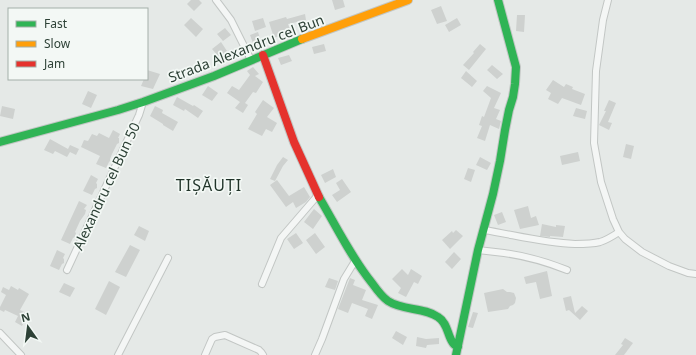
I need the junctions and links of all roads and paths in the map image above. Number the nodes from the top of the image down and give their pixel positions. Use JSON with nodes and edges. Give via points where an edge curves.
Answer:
{"nodes":[{"id":1,"x":216,"y":0,"type":"edge"},
{"id":2,"x":408,"y":0,"type":"edge"},
{"id":3,"x":498,"y":0,"type":"edge"},
{"id":4,"x":608,"y":0,"type":"edge"},
{"id":5,"x":263,"y":55,"type":"junction"},
{"id":6,"x":251,"y":60,"type":"junction"},
{"id":7,"x":143,"y":102,"type":"junction"},
{"id":8,"x":0,"y":142,"type":"edge"},
{"id":9,"x":318,"y":195,"type":"junction"},
{"id":10,"x":484,"y":230,"type":"junction"},
{"id":11,"x":619,"y":232,"type":"junction"},
{"id":12,"x":478,"y":250,"type":"junction"},
{"id":13,"x":168,"y":258,"type":"dead end"},
{"id":14,"x":355,"y":261,"type":"junction"},
{"id":15,"x":67,"y":270,"type":"dead end"},
{"id":16,"x":567,"y":270,"type":"dead end"},
{"id":17,"x":696,"y":274,"type":"edge"},
{"id":18,"x":262,"y":284,"type":"dead end"},
{"id":19,"x":0,"y":333,"type":"edge"},
{"id":20,"x":457,"y":351,"type":"edge"},
{"id":21,"x":22,"y":355,"type":"edge"},
{"id":22,"x":118,"y":355,"type":"edge"},
{"id":23,"x":205,"y":355,"type":"edge"},
{"id":24,"x":263,"y":355,"type":"edge"},
{"id":25,"x":315,"y":355,"type":"edge"}],
"edges":[{"from":1,"to":6,"type":"street","via":[[231,20]]},
{"from":2,"to":5,"type":"street","name":"Strada Alexandru cel Bun"},
{"from":3,"to":10,"type":"street","via":[[516,67],[515,84]]},
{"from":4,"to":11,"type":"street","via":[[596,71],[594,143],[601,182]]},
{"from":5,"to":6,"type":"street","name":"Strada Alexandru cel Bun"},
{"from":5,"to":9,"type":"street","via":[[294,142]]},
{"from":6,"to":7,"type":"street","name":"Strada Alexandru cel Bun"},
{"from":7,"to":8,"type":"street","name":"Strada Alexandru cel Bun"},
{"from":7,"to":15,"type":"street","name":"Alexandru cel Bun 50"},
{"from":9,"to":14,"type":"street"},
{"from":9,"to":18,"type":"street","via":[[281,238]]},
{"from":10,"to":11,"type":"street","via":[[574,244],[591,244]]},
{"from":10,"to":12,"type":"street"},
{"from":11,"to":17,"type":"street","via":[[625,239],[654,258],[669,266]]},
{"from":12,"to":16,"type":"street","via":[[533,259]]},
{"from":12,"to":20,"type":"street"},
{"from":13,"to":22,"type":"street"},
{"from":14,"to":20,"type":"street","via":[[389,302],[439,317]]},
{"from":14,"to":25,"type":"street","via":[[344,279]]},
{"from":19,"to":21,"type":"street"},
{"from":23,"to":24,"type":"street","via":[[212,339],[225,335],[259,350]]}]}
